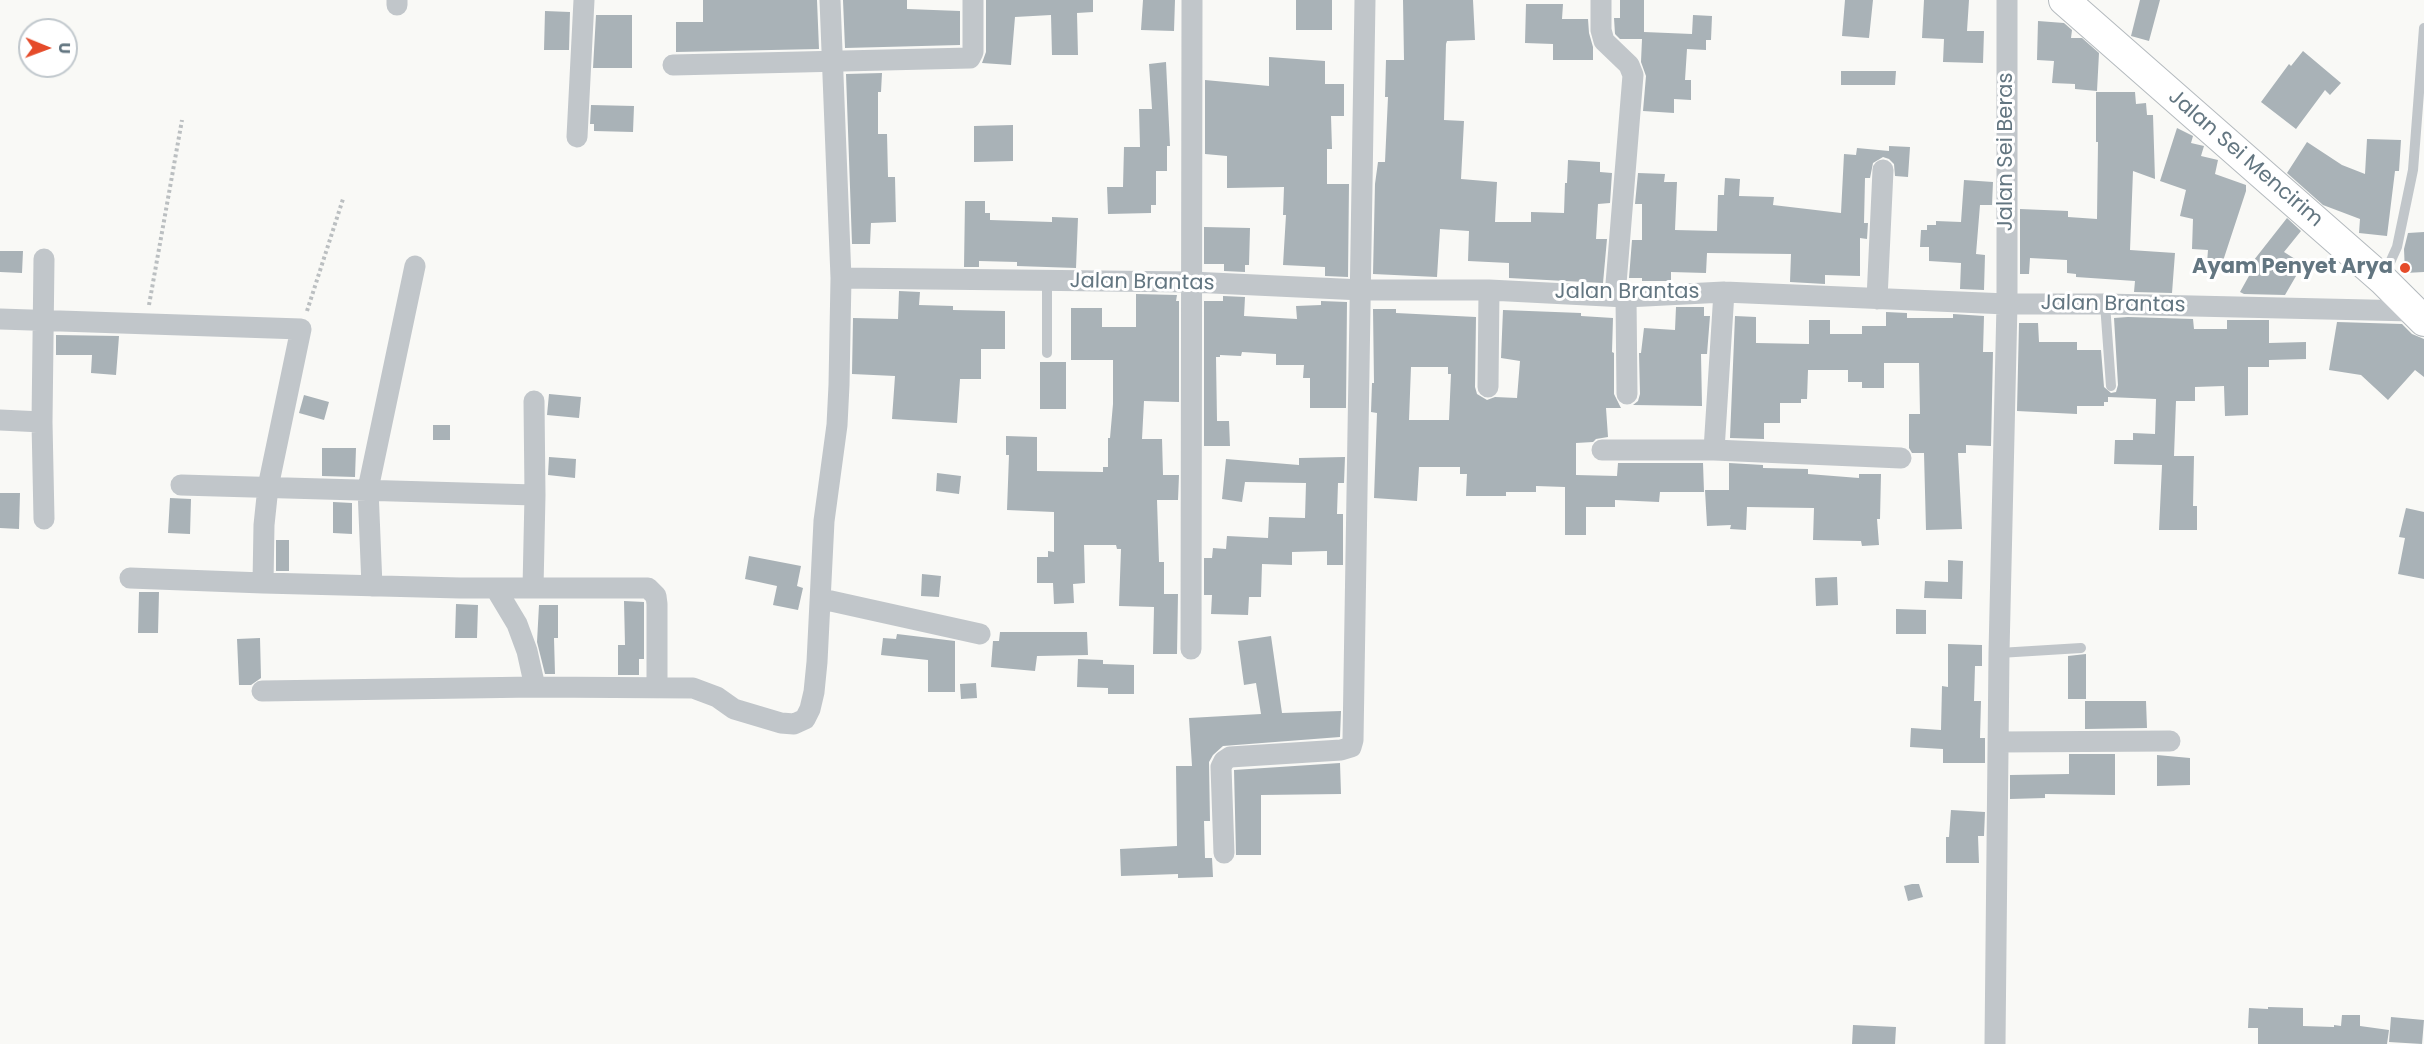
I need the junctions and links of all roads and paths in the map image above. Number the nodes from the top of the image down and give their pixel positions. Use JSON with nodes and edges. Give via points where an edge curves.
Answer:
{"nodes":[{"id":1,"x":584,"y":0,"type":"edge"},
{"id":2,"x":830,"y":0,"type":"edge"},
{"id":3,"x":973,"y":0,"type":"edge"},
{"id":4,"x":1192,"y":0,"type":"edge"},
{"id":5,"x":1365,"y":0,"type":"edge"},
{"id":6,"x":1601,"y":0,"type":"edge"},
{"id":7,"x":2007,"y":0,"type":"edge"},
{"id":8,"x":2064,"y":0,"type":"edge"},
{"id":9,"x":2424,"y":28,"type":"edge"},
{"id":10,"x":832,"y":59,"type":"junction"},
{"id":11,"x":673,"y":65,"type":"dead end"},
{"id":12,"x":182,"y":120,"type":"dead end"},
{"id":13,"x":577,"y":137,"type":"dead end"},
{"id":14,"x":1883,"y":170,"type":"dead end"},
{"id":15,"x":343,"y":200,"type":"dead end"},
{"id":16,"x":44,"y":259,"type":"dead end"},
{"id":17,"x":415,"y":266,"type":"dead end"},
{"id":18,"x":842,"y":278,"type":"junction"},
{"id":19,"x":2383,"y":280,"type":"junction"},
{"id":20,"x":1047,"y":282,"type":"junction"},
{"id":21,"x":1191,"y":282,"type":"junction"},
{"id":22,"x":1362,"y":290,"type":"junction"},
{"id":23,"x":1489,"y":290,"type":"junction"},
{"id":24,"x":1724,"y":292,"type":"junction"},
{"id":25,"x":1621,"y":296,"type":"junction"},
{"id":26,"x":1877,"y":299,"type":"junction"},
{"id":27,"x":2007,"y":304,"type":"junction"},
{"id":28,"x":2105,"y":304,"type":"junction"},
{"id":29,"x":2419,"y":316,"type":"edge"},
{"id":30,"x":0,"y":319,"type":"edge"},
{"id":31,"x":43,"y":321,"type":"junction"},
{"id":32,"x":146,"y":323,"type":"junction"},
{"id":33,"x":301,"y":329,"type":"junction"},
{"id":34,"x":1047,"y":353,"type":"dead end"},
{"id":35,"x":2111,"y":386,"type":"dead end"},
{"id":36,"x":1488,"y":387,"type":"dead end"},
{"id":37,"x":1627,"y":394,"type":"dead end"},
{"id":38,"x":534,"y":401,"type":"dead end"},
{"id":39,"x":0,"y":420,"type":"edge"},
{"id":40,"x":42,"y":422,"type":"junction"},
{"id":41,"x":1602,"y":450,"type":"dead end"},
{"id":42,"x":1714,"y":450,"type":"junction"},
{"id":43,"x":1901,"y":458,"type":"dead end"},
{"id":44,"x":181,"y":485,"type":"dead end"},
{"id":45,"x":268,"y":487,"type":"junction"},
{"id":46,"x":368,"y":489,"type":"junction"},
{"id":47,"x":535,"y":495,"type":"junction"},
{"id":48,"x":44,"y":519,"type":"dead end"},
{"id":49,"x":130,"y":578,"type":"dead end"},
{"id":50,"x":263,"y":583,"type":"junction"},
{"id":51,"x":372,"y":586,"type":"junction"},
{"id":52,"x":533,"y":588,"type":"junction"},
{"id":53,"x":496,"y":589,"type":"junction"},
{"id":54,"x":822,"y":599,"type":"junction"},
{"id":55,"x":980,"y":633,"type":"dead end"},
{"id":56,"x":1191,"y":648,"type":"dead end"},
{"id":57,"x":2081,"y":648,"type":"dead end"},
{"id":58,"x":1999,"y":653,"type":"junction"},
{"id":59,"x":535,"y":687,"type":"junction"},
{"id":60,"x":657,"y":687,"type":"junction"},
{"id":61,"x":262,"y":691,"type":"dead end"},
{"id":62,"x":2170,"y":741,"type":"dead end"},
{"id":63,"x":1999,"y":742,"type":"junction"},
{"id":64,"x":1224,"y":853,"type":"dead end"},
{"id":65,"x":1995,"y":1044,"type":"edge"}],
"edges":[{"from":1,"to":13,"type":"street"},
{"from":2,"to":10,"type":"street"},
{"from":3,"to":10,"type":"street","via":[[970,58]]},
{"from":4,"to":21,"type":"street"},
{"from":5,"to":22,"type":"street"},
{"from":6,"to":25,"type":"street","via":[[1600,30],[1604,41],[1629,65],[1632,75]]},
{"from":7,"to":27,"type":"street","name":"Jalan Sei Beras"},
{"from":8,"to":19,"type":"street","name":"Jalan Sei Mencirim"},
{"from":9,"to":19,"type":"lane","via":[[2413,170],[2397,247]]},
{"from":10,"to":11,"type":"street"},
{"from":10,"to":18,"type":"street"},
{"from":12,"to":32,"type":"path"},
{"from":14,"to":26,"type":"street"},
{"from":15,"to":33,"type":"path"},
{"from":16,"to":31,"type":"street"},
{"from":17,"to":46,"type":"street"},
{"from":18,"to":20,"type":"street","name":"Jalan Brantas"},
{"from":18,"to":54,"type":"street","via":[[837,425],[824,521]]},
{"from":19,"to":29,"type":"street","name":"Jalan Sei Mencirim"},
{"from":20,"to":21,"type":"street","name":"Jalan Brantas"},
{"from":20,"to":34,"type":"lane"},
{"from":21,"to":22,"type":"street","name":"Jalan Brantas"},
{"from":21,"to":56,"type":"street"},
{"from":22,"to":23,"type":"street","name":"Jalan Brantas"},
{"from":22,"to":64,"type":"street","via":[[1353,740],[1351,747],[1341,750],[1224,760]]},
{"from":23,"to":25,"type":"street","name":"Jalan Brantas"},
{"from":23,"to":36,"type":"street"},
{"from":24,"to":25,"type":"street","name":"Jalan Brantas"},
{"from":24,"to":26,"type":"street","name":"Jalan Brantas"},
{"from":24,"to":42,"type":"street"},
{"from":25,"to":37,"type":"street"},
{"from":26,"to":27,"type":"street","name":"Jalan Brantas"},
{"from":27,"to":28,"type":"street","name":"Jalan Brantas"},
{"from":27,"to":58,"type":"street","name":"Jalan Sei Beras"},
{"from":28,"to":29,"type":"street","name":"Jalan Brantas"},
{"from":28,"to":35,"type":"lane"},
{"from":30,"to":31,"type":"street"},
{"from":31,"to":32,"type":"street"},
{"from":31,"to":40,"type":"street"},
{"from":32,"to":33,"type":"street"},
{"from":33,"to":45,"type":"street"},
{"from":38,"to":47,"type":"street"},
{"from":39,"to":40,"type":"street"},
{"from":40,"to":48,"type":"street"},
{"from":41,"to":42,"type":"street"},
{"from":42,"to":43,"type":"street"},
{"from":44,"to":45,"type":"street"},
{"from":45,"to":46,"type":"street"},
{"from":45,"to":50,"type":"street"},
{"from":46,"to":47,"type":"street"},
{"from":46,"to":51,"type":"street"},
{"from":47,"to":52,"type":"street"},
{"from":49,"to":50,"type":"street"},
{"from":50,"to":51,"type":"street"},
{"from":51,"to":53,"type":"street"},
{"from":52,"to":53,"type":"street"},
{"from":52,"to":60,"type":"street","via":[[652,590],[657,604]]},
{"from":53,"to":59,"type":"street","via":[[520,631]]},
{"from":54,"to":55,"type":"street"},
{"from":54,"to":60,"type":"street","via":[[814,692],[804,719],[794,724],[781,723],[734,709],[706,691]]},
{"from":57,"to":58,"type":"lane"},
{"from":58,"to":63,"type":"street","name":"Jalan Sei Beras"},
{"from":59,"to":60,"type":"street"},
{"from":59,"to":61,"type":"street"},
{"from":62,"to":63,"type":"street"},
{"from":63,"to":65,"type":"street","name":"Jalan Sei Beras"}]}
